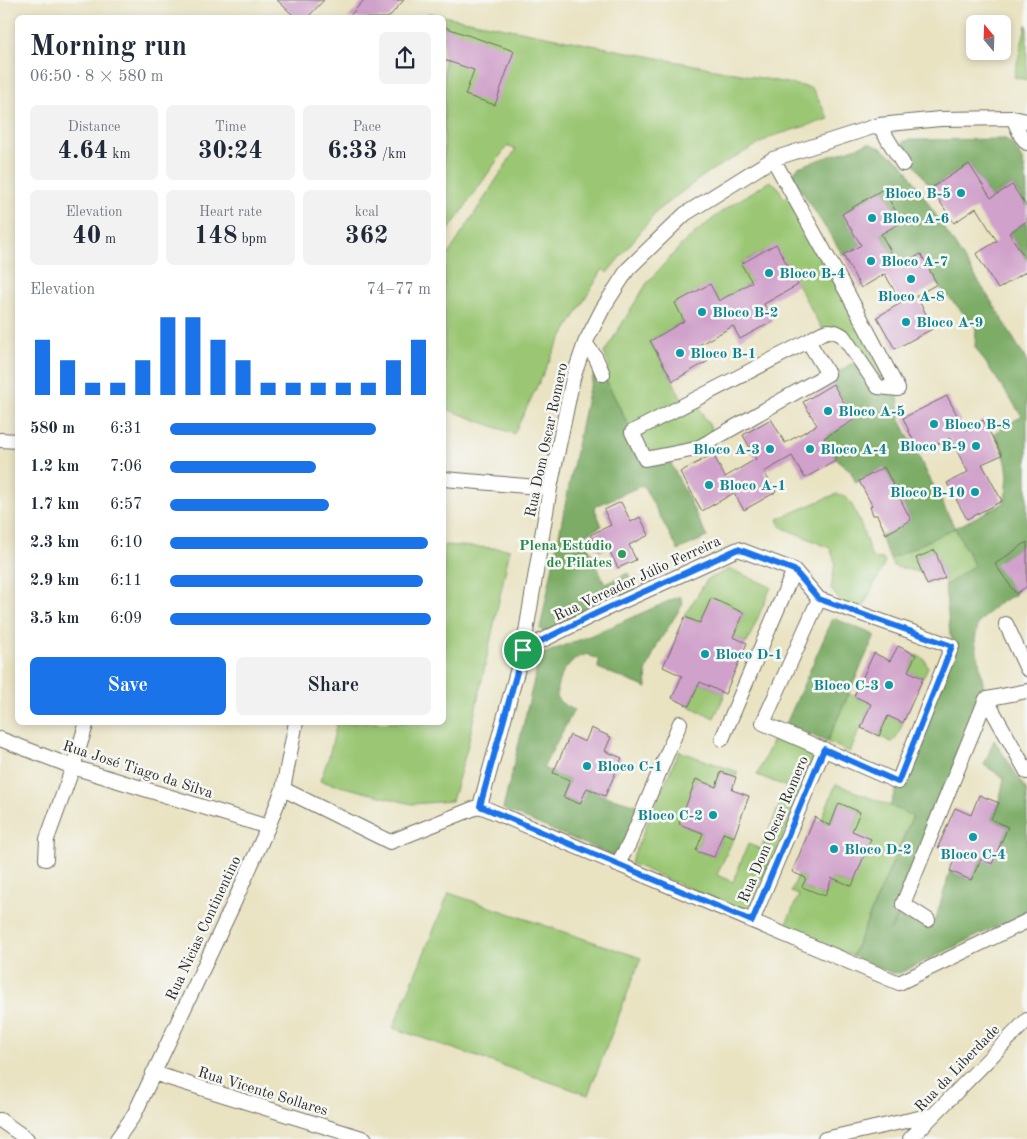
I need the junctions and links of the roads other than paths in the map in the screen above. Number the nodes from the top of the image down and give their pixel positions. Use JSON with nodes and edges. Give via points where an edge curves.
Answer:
{"nodes":[{"id":1,"x":1013,"y":118,"type":"junction"},
{"id":2,"x":1027,"y":121,"type":"edge"},
{"id":3,"x":879,"y":125,"type":"junction"},
{"id":4,"x":1027,"y":143,"type":"edge"},
{"id":5,"x":773,"y":159,"type":"junction"},
{"id":6,"x":903,"y":164,"type":"dead end"},
{"id":7,"x":808,"y":341,"type":"junction"},
{"id":8,"x":585,"y":343,"type":"junction"},
{"id":9,"x":604,"y":374,"type":"dead end"},
{"id":10,"x":0,"y":440,"type":"edge"},
{"id":11,"x":15,"y":441,"type":"edge"},
{"id":12,"x":446,"y":479,"type":"edge"},
{"id":13,"x":550,"y":488,"type":"junction"},
{"id":14,"x":794,"y":570,"type":"junction"},
{"id":15,"x":819,"y":599,"type":"junction"},
{"id":16,"x":1006,"y":624,"type":"dead end"},
{"id":17,"x":523,"y":650,"type":"junction"},
{"id":18,"x":1027,"y":669,"type":"edge"},
{"id":19,"x":1027,"y":691,"type":"edge"},
{"id":20,"x":986,"y":699,"type":"junction"},
{"id":21,"x":680,"y":724,"type":"dead end"},
{"id":22,"x":86,"y":725,"type":"edge"},
{"id":23,"x":295,"y":725,"type":"edge"},
{"id":24,"x":0,"y":738,"type":"edge"},
{"id":25,"x":722,"y":739,"type":"dead end"},
{"id":26,"x":824,"y":749,"type":"junction"},
{"id":27,"x":73,"y":767,"type":"junction"},
{"id":28,"x":1027,"y":772,"type":"edge"},
{"id":29,"x":283,"y":789,"type":"junction"},
{"id":30,"x":480,"y":806,"type":"junction"},
{"id":31,"x":268,"y":827,"type":"junction"},
{"id":32,"x":46,"y":859,"type":"dead end"},
{"id":33,"x":618,"y":865,"type":"junction"},
{"id":34,"x":928,"y":920,"type":"dead end"},
{"id":35,"x":752,"y":921,"type":"junction"},
{"id":36,"x":1027,"y":921,"type":"edge"},
{"id":37,"x":1027,"y":1020,"type":"edge"},
{"id":38,"x":152,"y":1073,"type":"junction"},
{"id":39,"x":932,"y":1115,"type":"junction"},
{"id":40,"x":0,"y":1120,"type":"edge"},
{"id":41,"x":27,"y":1139,"type":"edge"},
{"id":42,"x":117,"y":1139,"type":"edge"},
{"id":43,"x":365,"y":1139,"type":"edge"},
{"id":44,"x":825,"y":1139,"type":"edge"},
{"id":45,"x":910,"y":1139,"type":"edge"}],
"edges":[{"from":1,"to":2,"type":"street","name":"Rua Dom Oscar Romero"},
{"from":1,"to":3,"type":"street","name":"Rua Dom Oscar Romero","via":[[940,119]]},
{"from":1,"to":4,"type":"street"},
{"from":3,"to":5,"type":"street","name":"Rua Dom Oscar Romero"},
{"from":3,"to":6,"type":"street"},
{"from":5,"to":7,"type":"street","via":[[898,389],[878,387],[843,336],[836,332],[830,330]]},
{"from":5,"to":8,"type":"street","name":"Rua Dom Oscar Romero","via":[[685,214],[628,269]]},
{"from":7,"to":7,"type":"street","via":[[828,374],[696,449],[645,459],[632,432]]},
{"from":8,"to":9,"type":"street"},
{"from":8,"to":13,"type":"street","name":"Rua Dom Oscar Romero","via":[[573,378]]},
{"from":10,"to":11,"type":"street"},
{"from":12,"to":13,"type":"street"},
{"from":13,"to":17,"type":"street","name":"Rua Dom Oscar Romero"},
{"from":14,"to":15,"type":"street","name":"Rua Vereador Júlio Ferreira"},
{"from":14,"to":17,"type":"street","name":"Rua Vereador Júlio Ferreira","via":[[738,549]]},
{"from":14,"to":25,"type":"street"},
{"from":15,"to":26,"type":"street","name":"Rua Vereador Júlio Ferreira","via":[[764,723]]},
{"from":15,"to":26,"type":"street","name":"Rua Vereador Júlio Ferreira","via":[[952,646],[898,782]]},
{"from":16,"to":18,"type":"street"},
{"from":17,"to":30,"type":"street","name":"Rua Dom Oscar Romero"},
{"from":19,"to":20,"type":"street"},
{"from":20,"to":28,"type":"street"},
{"from":20,"to":34,"type":"street","via":[[903,904]]},
{"from":21,"to":33,"type":"street"},
{"from":22,"to":27,"type":"street"},
{"from":23,"to":29,"type":"street","name":"Rua Nicias Continentino"},
{"from":24,"to":27,"type":"street","name":"Rua José Tiago da Silva"},
{"from":26,"to":35,"type":"street","name":"Rua Dom Oscar Romero"},
{"from":27,"to":31,"type":"street","name":"Rua José Tiago da Silva"},
{"from":27,"to":32,"type":"street","via":[[47,839]]},
{"from":29,"to":30,"type":"street","via":[[390,842]]},
{"from":29,"to":31,"type":"street","name":"Rua Nicias Continentino"},
{"from":30,"to":33,"type":"street","name":"Rua Dom Oscar Romero"},
{"from":31,"to":38,"type":"street","name":"Rua Nicias Continentino"},
{"from":33,"to":35,"type":"street","name":"Rua Dom Oscar Romero"},
{"from":35,"to":36,"type":"street","name":"Rua Dom Oscar Romero","via":[[899,983]]},
{"from":37,"to":39,"type":"street","name":"Rua da Liberdade"},
{"from":38,"to":42,"type":"street","name":"Rua Nicias Continentino","via":[[134,1115]]},
{"from":38,"to":43,"type":"street","name":"Rua Vicente Sollares"},
{"from":39,"to":44,"type":"street"},
{"from":39,"to":45,"type":"street","name":"Rua da Liberdade"},
{"from":40,"to":41,"type":"street"}]}
